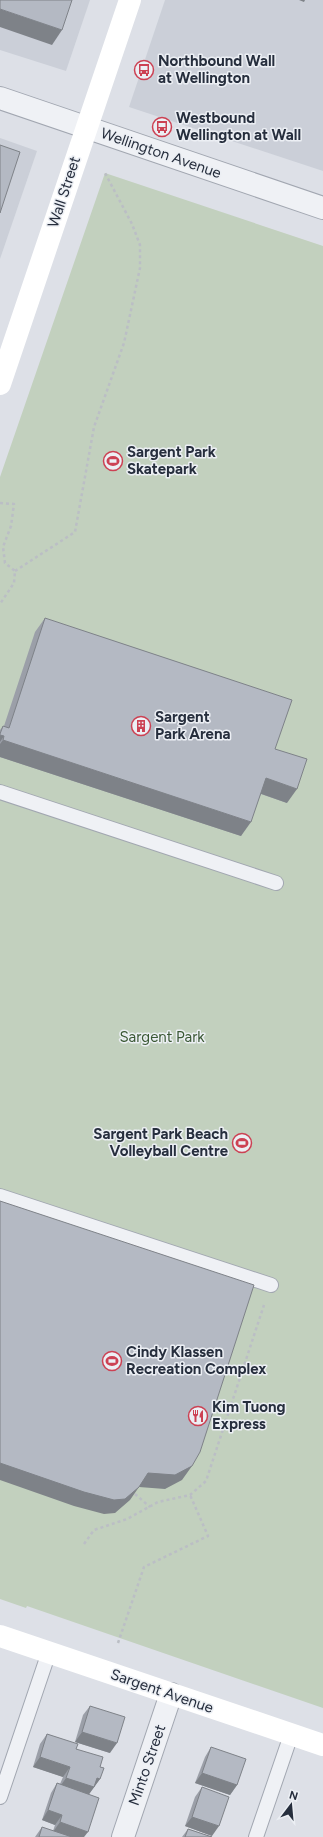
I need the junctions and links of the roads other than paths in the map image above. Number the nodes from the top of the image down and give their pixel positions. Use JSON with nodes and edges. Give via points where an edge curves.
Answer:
{"nodes":[{"id":1,"x":130,"y":0,"type":"edge"},
{"id":2,"x":0,"y":98,"type":"edge"},
{"id":3,"x":86,"y":128,"type":"junction"},
{"id":4,"x":323,"y":208,"type":"edge"},
{"id":5,"x":0,"y":384,"type":"edge"},
{"id":6,"x":0,"y":792,"type":"edge"},
{"id":7,"x":276,"y":884,"type":"dead end"},
{"id":8,"x":0,"y":1196,"type":"edge"},
{"id":9,"x":271,"y":1285,"type":"road end"},
{"id":10,"x":0,"y":1636,"type":"edge"},
{"id":11,"x":49,"y":1652,"type":"junction"},
{"id":12,"x":171,"y":1694,"type":"junction"},
{"id":13,"x":291,"y":1735,"type":"junction"},
{"id":14,"x":323,"y":1746,"type":"edge"},
{"id":15,"x":0,"y":1797,"type":"edge"},
{"id":16,"x":123,"y":1837,"type":"edge"},
{"id":17,"x":256,"y":1837,"type":"edge"}],
"edges":[{"from":1,"to":3,"type":"main road","name":"Wall Street"},
{"from":2,"to":3,"type":"street","name":"Wellington Avenue"},
{"from":3,"to":4,"type":"street","name":"Wellington Avenue"},
{"from":3,"to":5,"type":"main road","name":"Wall Street"},
{"from":6,"to":7,"type":"lane"},
{"from":8,"to":9,"type":"lane"},
{"from":10,"to":11,"type":"main road","name":"Sargent Avenue"},
{"from":11,"to":12,"type":"main road","name":"Sargent Avenue"},
{"from":11,"to":15,"type":"lane"},
{"from":12,"to":13,"type":"main road","name":"Sargent Avenue"},
{"from":12,"to":16,"type":"street","name":"Minto Street"},
{"from":13,"to":14,"type":"main road","name":"Sargent Avenue"},
{"from":13,"to":17,"type":"lane"}]}
